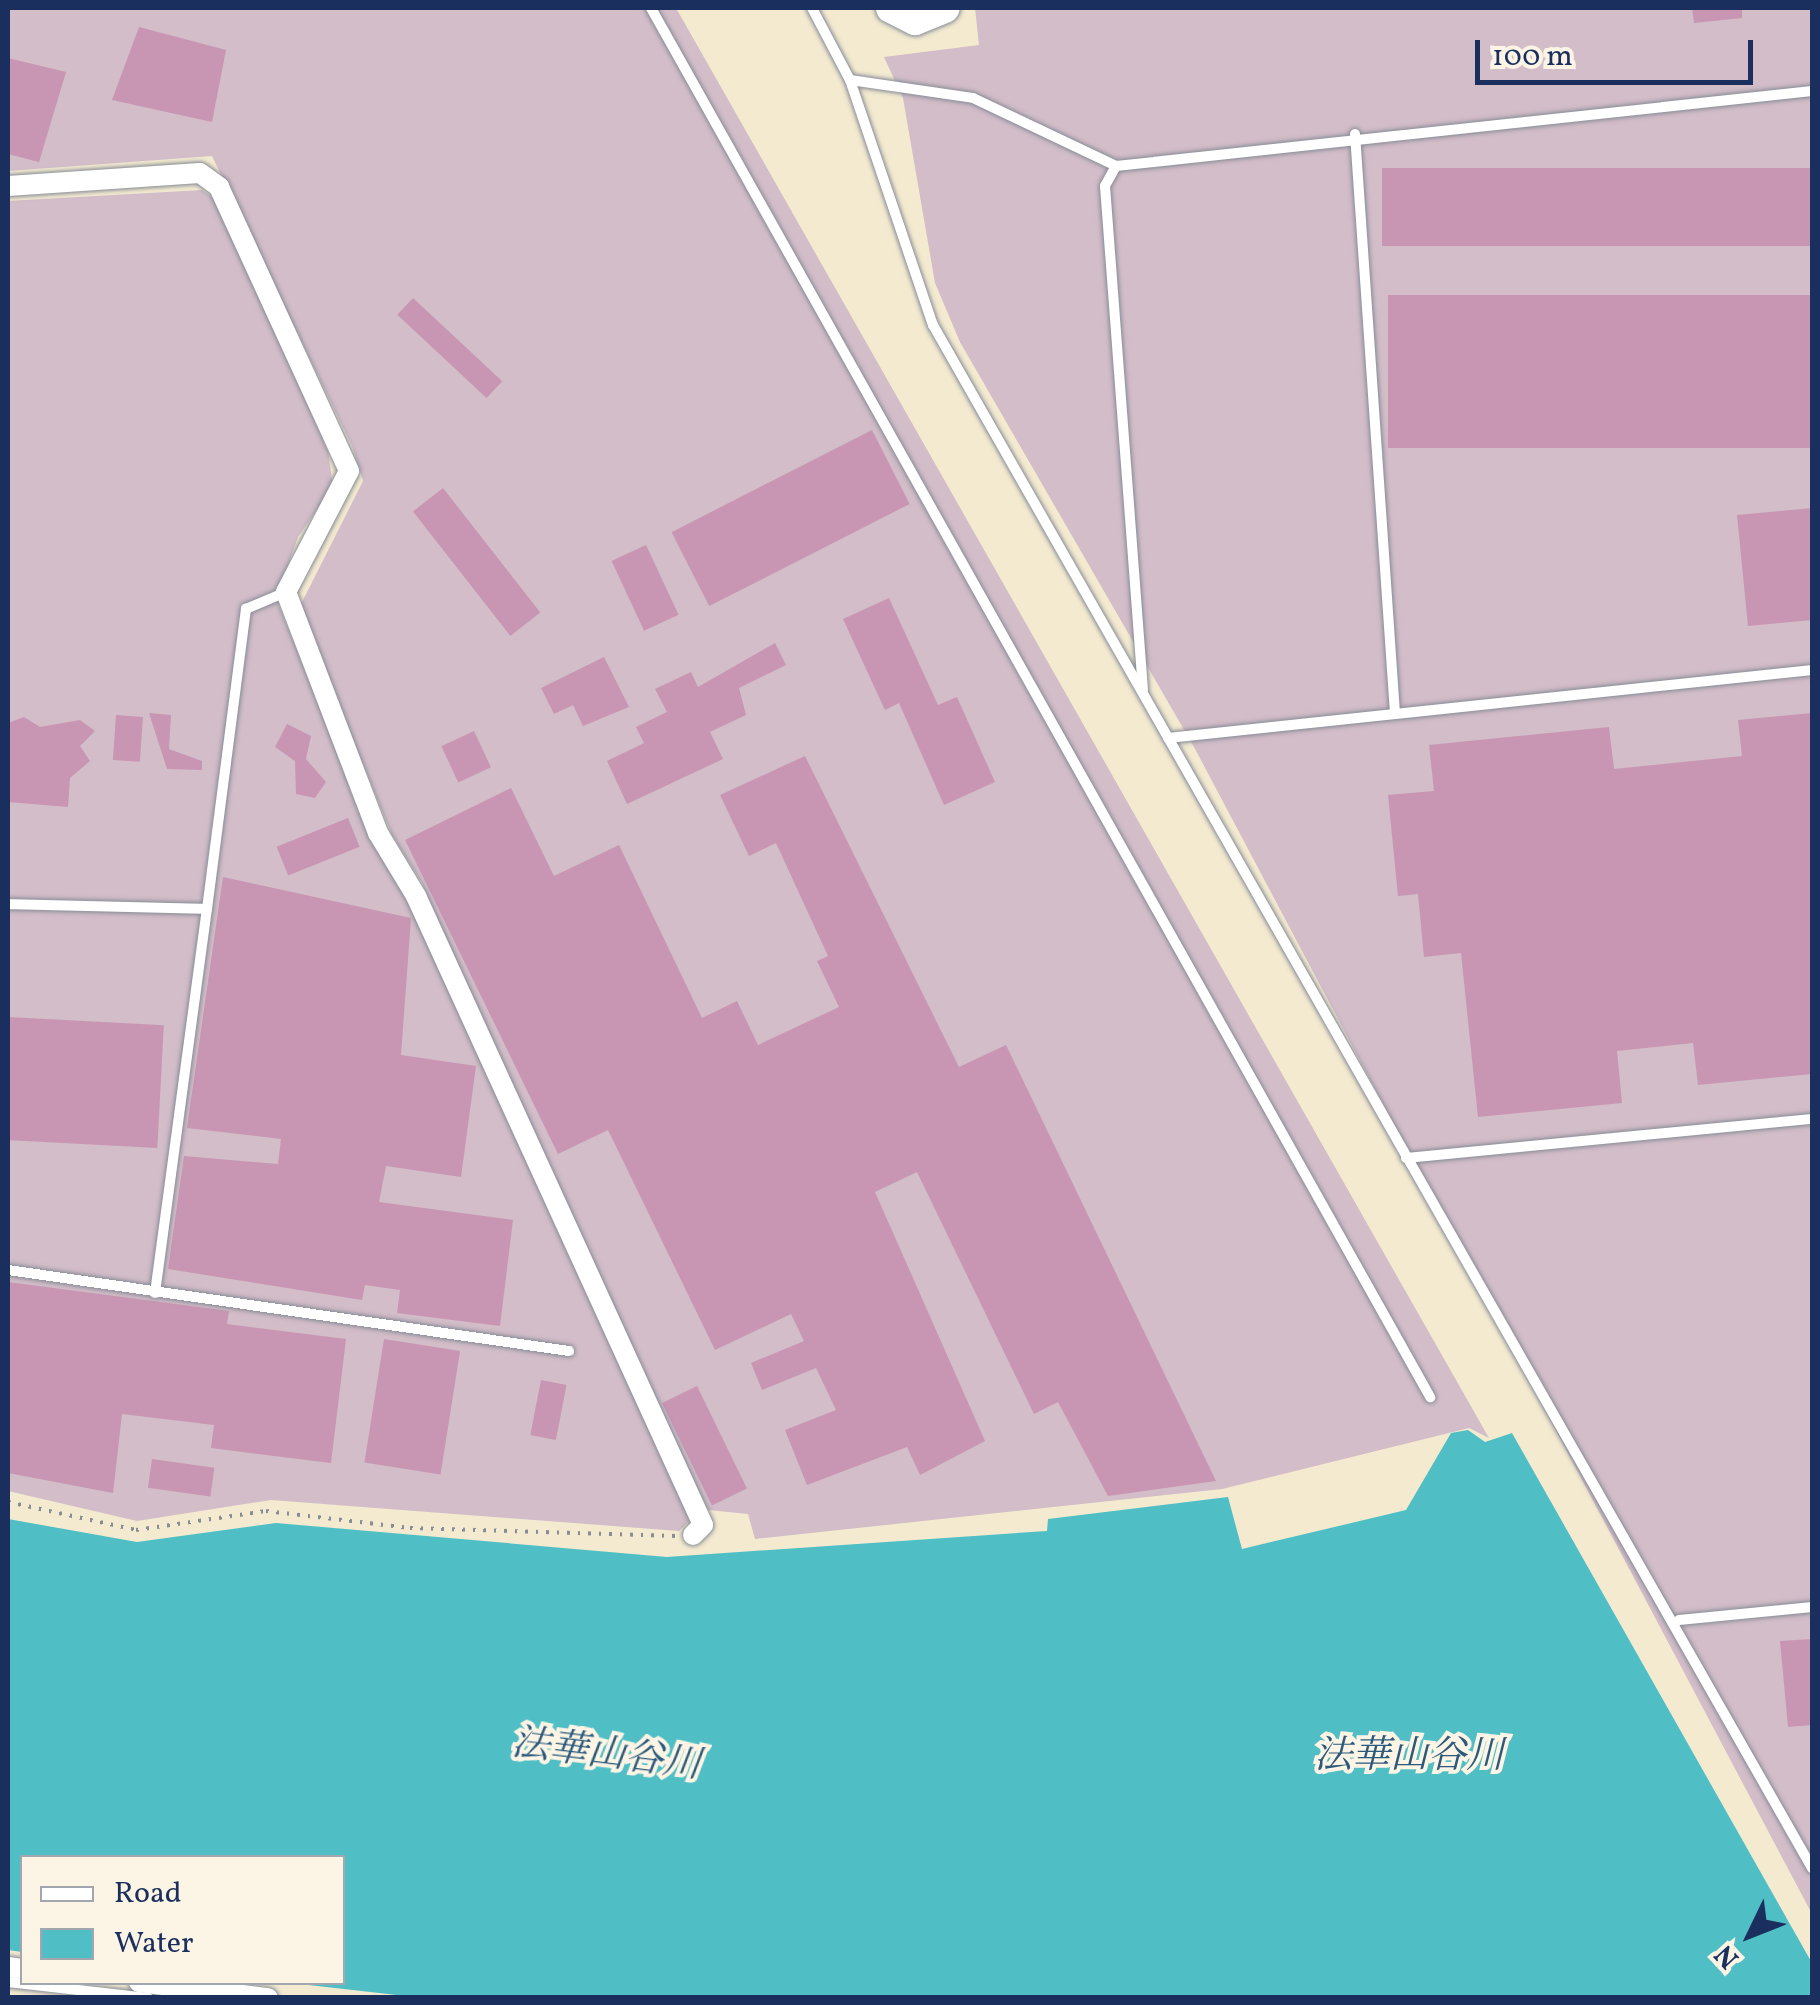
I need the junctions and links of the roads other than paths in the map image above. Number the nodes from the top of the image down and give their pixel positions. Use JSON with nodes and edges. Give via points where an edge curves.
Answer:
{"nodes":[{"id":1,"x":651,"y":8,"type":"edge"},
{"id":2,"x":812,"y":8,"type":"edge"},
{"id":3,"x":891,"y":8,"type":"edge"},
{"id":4,"x":945,"y":11,"type":"edge"},
{"id":5,"x":850,"y":80,"type":"junction"},
{"id":6,"x":1812,"y":91,"type":"edge"},
{"id":7,"x":1354,"y":134,"type":"junction"},
{"id":8,"x":1116,"y":166,"type":"junction"},
{"id":9,"x":8,"y":186,"type":"edge"},
{"id":10,"x":286,"y":592,"type":"junction"},
{"id":11,"x":1812,"y":670,"type":"edge"},
{"id":12,"x":1144,"y":695,"type":"junction"},
{"id":13,"x":1395,"y":714,"type":"junction"},
{"id":14,"x":1168,"y":738,"type":"junction"},
{"id":15,"x":8,"y":904,"type":"edge"},
{"id":16,"x":207,"y":909,"type":"junction"},
{"id":17,"x":1812,"y":1119,"type":"edge"},
{"id":18,"x":1406,"y":1158,"type":"junction"},
{"id":19,"x":8,"y":1270,"type":"edge"},
{"id":20,"x":156,"y":1293,"type":"junction"},
{"id":21,"x":569,"y":1351,"type":"dead end"},
{"id":22,"x":1430,"y":1397,"type":"dead end"},
{"id":23,"x":693,"y":1535,"type":"road end"},
{"id":24,"x":1812,"y":1608,"type":"edge"},
{"id":25,"x":1679,"y":1620,"type":"junction"},
{"id":26,"x":1812,"y":1868,"type":"edge"},
{"id":27,"x":34,"y":1985,"type":"edge"},
{"id":28,"x":163,"y":1985,"type":"edge"},
{"id":29,"x":148,"y":1998,"type":"edge"},
{"id":30,"x":268,"y":1998,"type":"edge"}],
"edges":[{"from":1,"to":22,"type":"lane"},
{"from":2,"to":5,"type":"lane"},
{"from":3,"to":4,"type":"street","via":[[915,20]]},
{"from":5,"to":8,"type":"lane","via":[[973,98]]},
{"from":5,"to":12,"type":"lane","via":[[933,325]]},
{"from":6,"to":7,"type":"lane"},
{"from":7,"to":8,"type":"lane"},
{"from":7,"to":13,"type":"lane"},
{"from":8,"to":12,"type":"lane","via":[[1104,186]]},
{"from":9,"to":10,"type":"street","via":[[200,174],[220,186],[349,471]]},
{"from":10,"to":16,"type":"lane","via":[[246,610]]},
{"from":10,"to":23,"type":"street","via":[[378,833],[416,896],[703,1524]]},
{"from":11,"to":13,"type":"lane"},
{"from":12,"to":14,"type":"lane"},
{"from":13,"to":14,"type":"lane"},
{"from":14,"to":18,"type":"lane"},
{"from":15,"to":16,"type":"lane"},
{"from":16,"to":20,"type":"lane"},
{"from":17,"to":18,"type":"lane"},
{"from":18,"to":25,"type":"lane"},
{"from":19,"to":20,"type":"lane"},
{"from":20,"to":21,"type":"lane"},
{"from":24,"to":25,"type":"lane"},
{"from":25,"to":26,"type":"lane"},
{"from":27,"to":29,"type":"lane"},
{"from":28,"to":30,"type":"street"}]}
